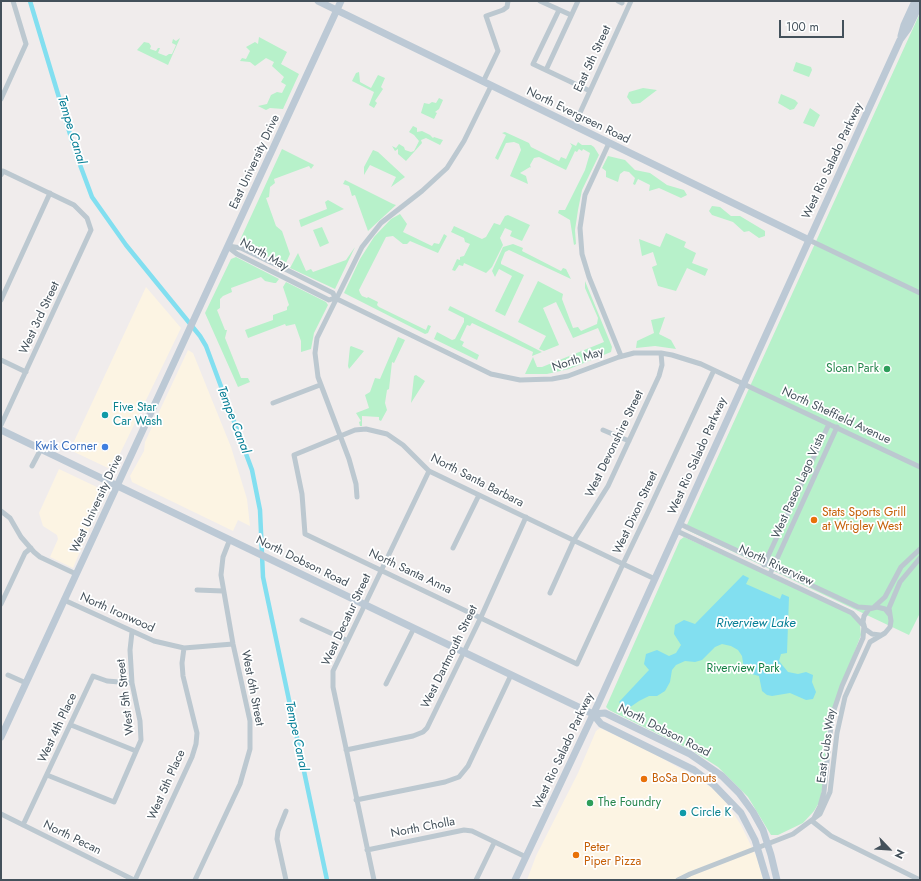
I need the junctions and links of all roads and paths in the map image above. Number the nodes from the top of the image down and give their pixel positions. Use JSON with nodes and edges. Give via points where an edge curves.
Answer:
{"nodes":[{"id":1,"x":13,"y":1,"type":"edge"},
{"id":2,"x":318,"y":1,"type":"edge"},
{"id":3,"x":341,"y":1,"type":"edge"},
{"id":4,"x":508,"y":1,"type":"edge"},
{"id":5,"x":540,"y":1,"type":"edge"},
{"id":6,"x":578,"y":1,"type":"edge"},
{"id":7,"x":631,"y":1,"type":"edge"},
{"id":8,"x":915,"y":1,"type":"edge"},
{"id":9,"x":920,"y":4,"type":"edge"},
{"id":10,"x":337,"y":10,"type":"junction"},
{"id":11,"x":559,"y":10,"type":"junction"},
{"id":12,"x":571,"y":15,"type":"junction"},
{"id":13,"x":900,"y":40,"type":"junction"},
{"id":14,"x":546,"y":70,"type":"junction"},
{"id":15,"x":483,"y":82,"type":"junction"},
{"id":16,"x":491,"y":86,"type":"junction"},
{"id":17,"x":590,"y":91,"type":"junction"},
{"id":18,"x":1,"y":99,"type":"edge"},
{"id":19,"x":574,"y":126,"type":"junction"},
{"id":20,"x":609,"y":143,"type":"junction"},
{"id":21,"x":2,"y":173,"type":"edge"},
{"id":22,"x":50,"y":194,"type":"junction"},
{"id":23,"x":809,"y":240,"type":"junction"},
{"id":24,"x":228,"y":246,"type":"junction"},
{"id":25,"x":920,"y":293,"type":"edge"},
{"id":26,"x":335,"y":298,"type":"junction"},
{"id":27,"x":1,"y":300,"type":"edge"},
{"id":28,"x":188,"y":333,"type":"joint"},
{"id":29,"x":661,"y":353,"type":"junction"},
{"id":30,"x":621,"y":356,"type":"junction"},
{"id":31,"x":1,"y":360,"type":"edge"},
{"id":32,"x":714,"y":370,"type":"junction"},
{"id":33,"x":26,"y":372,"type":"junction"},
{"id":34,"x":743,"y":383,"type":"junction"},
{"id":35,"x":320,"y":385,"type":"junction"},
{"id":36,"x":273,"y":403,"type":"dead end"},
{"id":37,"x":829,"y":424,"type":"junction"},
{"id":38,"x":1,"y":425,"type":"edge"},
{"id":39,"x":836,"y":427,"type":"junction"},
{"id":40,"x":1,"y":430,"type":"edge"},
{"id":41,"x":603,"y":430,"type":"dead end"},
{"id":42,"x":341,"y":437,"type":"junction"},
{"id":43,"x":629,"y":441,"type":"junction"},
{"id":44,"x":40,"y":448,"type":"junction"},
{"id":45,"x":294,"y":455,"type":"joint"},
{"id":46,"x":32,"y":466,"type":"dead end"},
{"id":47,"x":920,"y":467,"type":"edge"},
{"id":48,"x":429,"y":471,"type":"junction"},
{"id":49,"x":117,"y":486,"type":"junction"},
{"id":50,"x":797,"y":493,"type":"junction"},
{"id":51,"x":479,"y":494,"type":"junction"},
{"id":52,"x":357,"y":497,"type":"dead end"},
{"id":53,"x":805,"y":497,"type":"junction"},
{"id":54,"x":1,"y":510,"type":"edge"},
{"id":55,"x":526,"y":517,"type":"junction"},
{"id":56,"x":679,"y":527,"type":"junction"},
{"id":57,"x":230,"y":539,"type":"junction"},
{"id":58,"x":574,"y":540,"type":"junction"},
{"id":59,"x":31,"y":548,"type":"junction"},
{"id":60,"x":453,"y":548,"type":"dead end"},
{"id":61,"x":920,"y":549,"type":"edge"},
{"id":62,"x":920,"y":558,"type":"edge"},
{"id":63,"x":765,"y":563,"type":"junction"},
{"id":64,"x":623,"y":564,"type":"junction"},
{"id":65,"x":773,"y":567,"type":"junction"},
{"id":66,"x":381,"y":570,"type":"junction"},
{"id":67,"x":762,"y":570,"type":"junction"},
{"id":68,"x":76,"y":574,"type":"junction"},
{"id":69,"x":770,"y":574,"type":"junction"},
{"id":70,"x":655,"y":579,"type":"junction"},
{"id":71,"x":810,"y":584,"type":"junction"},
{"id":72,"x":197,"y":590,"type":"dead end"},
{"id":73,"x":223,"y":591,"type":"junction"},
{"id":74,"x":807,"y":591,"type":"junction"},
{"id":75,"x":550,"y":593,"type":"dead end"},
{"id":76,"x":64,"y":600,"type":"junction"},
{"id":77,"x":364,"y":603,"type":"junction"},
{"id":78,"x":1,"y":604,"type":"edge"},
{"id":79,"x":873,"y":607,"type":"junction"},
{"id":80,"x":890,"y":614,"type":"junction"},
{"id":81,"x":481,"y":617,"type":"junction"},
{"id":82,"x":302,"y":620,"type":"dead end"},
{"id":83,"x":863,"y":625,"type":"junction"},
{"id":84,"x":414,"y":628,"type":"junction"},
{"id":85,"x":132,"y":632,"type":"junction"},
{"id":86,"x":884,"y":634,"type":"junction"},
{"id":87,"x":346,"y":640,"type":"junction"},
{"id":88,"x":233,"y":644,"type":"junction"},
{"id":89,"x":184,"y":648,"type":"junction"},
{"id":90,"x":463,"y":651,"type":"junction"},
{"id":91,"x":577,"y":664,"type":"joint"},
{"id":92,"x":8,"y":675,"type":"dead end"},
{"id":93,"x":512,"y":675,"type":"junction"},
{"id":94,"x":132,"y":683,"type":"junction"},
{"id":95,"x":26,"y":684,"type":"junction"},
{"id":96,"x":386,"y":684,"type":"dead end"},
{"id":97,"x":594,"y":714,"type":"junction"},
{"id":98,"x":71,"y":725,"type":"junction"},
{"id":99,"x":2,"y":733,"type":"edge"},
{"id":100,"x":346,"y":750,"type":"junction"},
{"id":101,"x":136,"y":751,"type":"junction"},
{"id":102,"x":47,"y":775,"type":"junction"},
{"id":103,"x":356,"y":800,"type":"junction"},
{"id":104,"x":286,"y":811,"type":"dead end"},
{"id":105,"x":1,"y":814,"type":"edge"},
{"id":106,"x":812,"y":821,"type":"junction"},
{"id":107,"x":23,"y":825,"type":"junction"},
{"id":108,"x":494,"y":843,"type":"junction"},
{"id":109,"x":768,"y":843,"type":"junction"},
{"id":110,"x":758,"y":847,"type":"junction"},
{"id":111,"x":367,"y":850,"type":"junction"},
{"id":112,"x":526,"y":857,"type":"junction"},
{"id":113,"x":135,"y":880,"type":"edge"},
{"id":114,"x":194,"y":880,"type":"edge"},
{"id":115,"x":286,"y":880,"type":"edge"},
{"id":116,"x":374,"y":880,"type":"edge"},
{"id":117,"x":476,"y":880,"type":"edge"},
{"id":118,"x":515,"y":880,"type":"edge"},
{"id":119,"x":678,"y":880,"type":"edge"},
{"id":120,"x":767,"y":880,"type":"edge"},
{"id":121,"x":777,"y":880,"type":"edge"},
{"id":122,"x":920,"y":880,"type":"edge"}],
"edges":[{"from":1,"to":18,"type":"street","via":[[26,44]]},
{"from":2,"to":10,"type":"main road","name":"North Evergreen Road"},
{"from":3,"to":10,"type":"main road","name":"East University Drive"},
{"from":4,"to":15,"type":"street","via":[[507,7],[503,10],[486,16],[498,51]]},
{"from":5,"to":11,"type":"street"},
{"from":6,"to":12,"type":"street"},
{"from":7,"to":17,"type":"street","name":"East 5th Street"},
{"from":8,"to":13,"type":"main road","via":[[903,26]]},
{"from":9,"to":13,"type":"main road"},
{"from":10,"to":15,"type":"main road","name":"North Evergreen Road"},
{"from":10,"to":24,"type":"main road","name":"East University Drive"},
{"from":11,"to":12,"type":"street"},
{"from":11,"to":14,"type":"street","via":[[533,64]]},
{"from":12,"to":14,"type":"street"},
{"from":13,"to":23,"type":"main road","name":"West Rio Salado Parkway"},
{"from":14,"to":17,"type":"street"},
{"from":15,"to":16,"type":"main road","name":"North Evergreen Road"},
{"from":16,"to":19,"type":"main road","name":"North Evergreen Road"},
{"from":16,"to":26,"type":"street","via":[[452,160],[430,185],[378,227],[355,257]]},
{"from":17,"to":19,"type":"street","name":"East 5th Street"},
{"from":19,"to":20,"type":"main road","name":"North Evergreen Road"},
{"from":20,"to":23,"type":"main road","name":"North Evergreen Road"},
{"from":20,"to":30,"type":"street","via":[[585,195],[580,228],[582,254],[589,277]]},
{"from":21,"to":22,"type":"street"},
{"from":22,"to":27,"type":"street"},
{"from":22,"to":33,"type":"street","name":"West 3rd Street","via":[[74,205],[87,218],[90,224],[89,236]]},
{"from":23,"to":25,"type":"street"},
{"from":23,"to":34,"type":"main road","name":"West Rio Salado Parkway"},
{"from":24,"to":26,"type":"street","name":"North May","via":[[254,254],[333,293]]},
{"from":24,"to":26,"type":"street","name":"North May","via":[[237,254],[329,300]]},
{"from":24,"to":28,"type":"main road","name":"East University Drive"},
{"from":26,"to":30,"type":"street","name":"North May","via":[[478,368],[504,377],[520,380],[552,379],[568,376]]},
{"from":26,"to":35,"type":"street","via":[[317,338],[316,367]]},
{"from":28,"to":49,"type":"main road","name":"West University Drive"},
{"from":29,"to":30,"type":"street","name":"North May","via":[[634,353]]},
{"from":29,"to":32,"type":"street","name":"North May","via":[[691,360]]},
{"from":29,"to":43,"type":"street","name":"West Devonshire Street","via":[[662,365],[659,376]]},
{"from":31,"to":33,"type":"street"},
{"from":32,"to":34,"type":"street","name":"North May"},
{"from":32,"to":64,"type":"street","name":"West Dixon Street"},
{"from":33,"to":38,"type":"street","name":"West 3rd Street"},
{"from":34,"to":37,"type":"street","name":"North Sheffield Avenue"},
{"from":34,"to":56,"type":"main road","name":"West Rio Salado Parkway"},
{"from":35,"to":36,"type":"street"},
{"from":35,"to":42,"type":"street"},
{"from":37,"to":39,"type":"street","name":"North Sheffield Avenue"},
{"from":37,"to":50,"type":"street","name":"West Paseo Lago Vista"},
{"from":39,"to":47,"type":"street","name":"North Sheffield Avenue"},
{"from":39,"to":53,"type":"street","name":"West Paseo Lago Vista"},
{"from":40,"to":44,"type":"main road","name":"North Dobson Road"},
{"from":41,"to":43,"type":"street"},
{"from":42,"to":45,"type":"street","name":"North Santa Barbara"},
{"from":42,"to":48,"type":"street","name":"North Santa Barbara","via":[[355,430],[366,429],[387,434],[403,445]]},
{"from":42,"to":52,"type":"street","via":[[356,484]]},
{"from":43,"to":58,"type":"street","name":"West Devonshire Street","via":[[608,486]]},
{"from":44,"to":46,"type":"street"},
{"from":44,"to":49,"type":"main road","name":"North Dobson Road"},
{"from":45,"to":66,"type":"street","name":"North Santa Anna","via":[[302,494],[305,534]]},
{"from":48,"to":51,"type":"street","name":"North Santa Barbara"},
{"from":48,"to":66,"type":"street","name":"West Decatur Street"},
{"from":49,"to":57,"type":"main road","name":"North Dobson Road"},
{"from":49,"to":68,"type":"main road","name":"West University Drive"},
{"from":50,"to":53,"type":"street"},
{"from":50,"to":63,"type":"street","name":"West Paseo Lago Vista"},
{"from":51,"to":55,"type":"street","name":"North Santa Barbara"},
{"from":51,"to":60,"type":"street"},
{"from":53,"to":65,"type":"street","name":"West Paseo Lago Vista"},
{"from":54,"to":59,"type":"street","name":"North Ironwood","via":[[10,518]]},
{"from":55,"to":58,"type":"street","name":"North Santa Barbara"},
{"from":55,"to":81,"type":"street","name":"West Dartmouth Street"},
{"from":56,"to":63,"type":"street","name":"North Riverview"},
{"from":56,"to":67,"type":"street","name":"North Riverview"},
{"from":56,"to":70,"type":"main road","name":"West Rio Salado Parkway"},
{"from":57,"to":73,"type":"street","name":"West 6th Street","via":[[221,566]]},
{"from":57,"to":77,"type":"main road","name":"North Dobson Road"},
{"from":58,"to":64,"type":"street","name":"North Santa Barbara"},
{"from":58,"to":75,"type":"street","name":"West Devonshire Street"},
{"from":59,"to":68,"type":"street","name":"North Ironwood","via":[[40,556]]},
{"from":59,"to":78,"type":"street","via":[[26,553]]},
{"from":61,"to":79,"type":"street","name":"East Cubs Way","via":[[901,567],[885,597]]},
{"from":62,"to":80,"type":"street","via":[[900,582],[890,605]]},
{"from":63,"to":65,"type":"street","name":"North Riverview"},
{"from":63,"to":67,"type":"street","name":"West Paseo Lago Vista"},
{"from":64,"to":70,"type":"street","name":"North Santa Barbara"},
{"from":64,"to":91,"type":"street","name":"West Dixon Street"},
{"from":65,"to":69,"type":"street","name":"West Paseo Lago Vista"},
{"from":65,"to":71,"type":"street","name":"North Riverview"},
{"from":66,"to":77,"type":"street","name":"West Decatur Street"},
{"from":66,"to":81,"type":"street","name":"North Santa Anna"},
{"from":67,"to":69,"type":"street","name":"North Riverview"},
{"from":68,"to":76,"type":"main road","name":"West University Drive"},
{"from":69,"to":74,"type":"street","name":"North Riverview"},
{"from":70,"to":97,"type":"main road","name":"West Rio Salado Parkway"},
{"from":71,"to":74,"type":"street"},
{"from":71,"to":79,"type":"street","name":"North Riverview","via":[[858,607]]},
{"from":72,"to":73,"type":"street"},
{"from":73,"to":88,"type":"street","name":"West 6th Street"},
{"from":74,"to":83,"type":"street","name":"North Riverview","via":[[852,613]]},
{"from":76,"to":85,"type":"street","name":"North Ironwood"},
{"from":76,"to":95,"type":"main road","name":"West University Drive"},
{"from":77,"to":84,"type":"main road","name":"North Dobson Road"},
{"from":77,"to":87,"type":"street","name":"West Decatur Street"},
{"from":79,"to":80,"type":"street","via":[[885,609]]},
{"from":79,"to":83,"type":"street","name":"East Cubs Way","via":[[864,616]]},
{"from":80,"to":86,"type":"street","via":[[891,625]]},
{"from":81,"to":90,"type":"street","name":"West Dartmouth Street"},
{"from":81,"to":91,"type":"street","name":"North Santa Anna"},
{"from":82,"to":87,"type":"street"},
{"from":83,"to":86,"type":"street","via":[[872,634]]},
{"from":83,"to":106,"type":"street","name":"East Cubs Way","via":[[863,638],[841,687],[833,713],[824,792]]},
{"from":84,"to":90,"type":"main road","name":"North Dobson Road"},
{"from":84,"to":96,"type":"street"},
{"from":85,"to":89,"type":"street","name":"North Ironwood","via":[[154,641]]},
{"from":85,"to":94,"type":"street","name":"West 5th Street"},
{"from":86,"to":106,"type":"street","name":"East Cubs Way","via":[[870,642],[845,697],[838,728],[829,797],[820,814]]},
{"from":87,"to":100,"type":"street","name":"West Decatur Street","via":[[336,661],[332,680]]},
{"from":88,"to":89,"type":"street","name":"North Ironwood"},
{"from":88,"to":114,"type":"street","name":"West 6th Street","via":[[250,721],[250,749],[240,784]]},
{"from":89,"to":113,"type":"street","name":"West 5th Place","via":[[183,676],[197,733],[196,744]]},
{"from":90,"to":93,"type":"main road","name":"North Dobson Road"},
{"from":90,"to":100,"type":"street","name":"West Dartmouth Street","via":[[423,732]]},
{"from":92,"to":95,"type":"street"},
{"from":93,"to":97,"type":"main road","name":"North Dobson Road"},
{"from":93,"to":103,"type":"street","via":[[468,766],[459,777]]},
{"from":94,"to":98,"type":"street","name":"West 4th Place","via":[[107,681],[93,676]]},
{"from":94,"to":101,"type":"street","name":"West 5th Street","via":[[142,730]]},
{"from":95,"to":99,"type":"main road","name":"West University Drive"},
{"from":97,"to":109,"type":"main road","name":"North Dobson Road","via":[[605,713],[690,754],[717,772],[739,793],[753,812]]},
{"from":97,"to":110,"type":"main road","name":"North Dobson Road","via":[[601,724],[686,765],[714,784],[741,813]]},
{"from":97,"to":112,"type":"main road","name":"West Rio Salado Parkway"},
{"from":98,"to":101,"type":"street"},
{"from":98,"to":102,"type":"street","name":"West 4th Place"},
{"from":100,"to":103,"type":"street","name":"West Decatur Street"},
{"from":101,"to":102,"type":"street","name":"West 5th Street","via":[[114,802]]},
{"from":102,"to":107,"type":"street","name":"West 4th Place"},
{"from":103,"to":111,"type":"street","name":"West Decatur Street"},
{"from":104,"to":115,"type":"street","via":[[277,838]]},
{"from":105,"to":107,"type":"street","name":"North Pecan"},
{"from":106,"to":109,"type":"street","name":"East Cubs Way","via":[[793,834]]},
{"from":106,"to":122,"type":"street","via":[[831,836]]},
{"from":107,"to":113,"type":"street","name":"North Pecan"},
{"from":108,"to":111,"type":"street","name":"North Cholla","via":[[472,832],[457,830]]},
{"from":108,"to":112,"type":"street","name":"North Cholla"},
{"from":108,"to":117,"type":"street"},
{"from":109,"to":110,"type":"street","name":"East Cubs Way"},
{"from":109,"to":121,"type":"main road","name":"North Dobson Road"},
{"from":110,"to":119,"type":"street","name":"East Cubs Way"},
{"from":110,"to":120,"type":"main road","name":"North Dobson Road"},
{"from":111,"to":116,"type":"street","name":"West Decatur Street"},
{"from":112,"to":118,"type":"main road","name":"West Rio Salado Parkway"}]}
